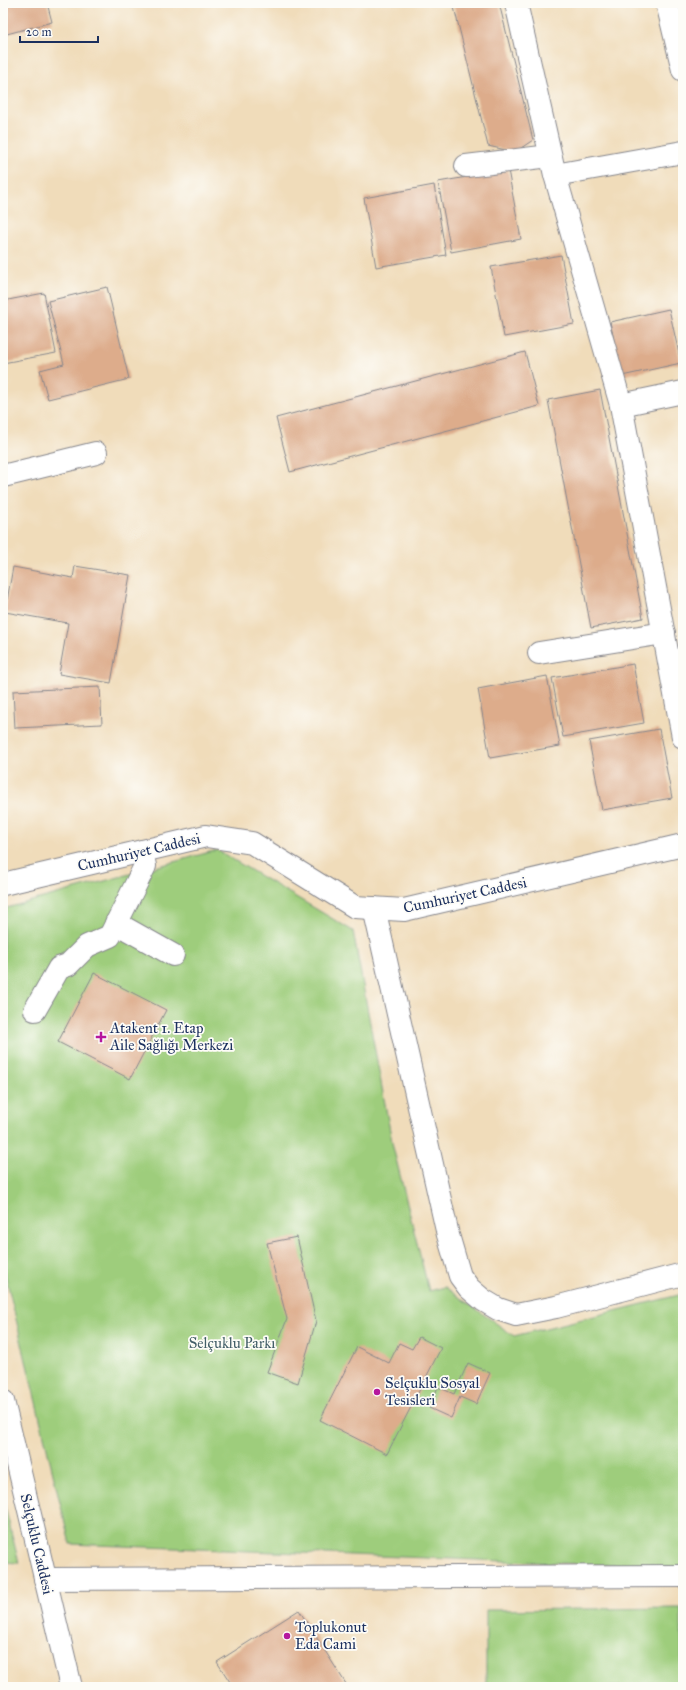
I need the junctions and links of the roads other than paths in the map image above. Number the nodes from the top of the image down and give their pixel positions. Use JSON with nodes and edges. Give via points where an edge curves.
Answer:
{"nodes":[{"id":1,"x":516,"y":3,"type":"edge"},
{"id":2,"x":667,"y":3,"type":"edge"},
{"id":3,"x":683,"y":70,"type":"edge"},
{"id":4,"x":683,"y":152,"type":"edge"},
{"id":5,"x":466,"y":166,"type":"dead end"},
{"id":6,"x":552,"y":166,"type":"junction"},
{"id":7,"x":683,"y":392,"type":"edge"},
{"id":8,"x":621,"y":405,"type":"junction"},
{"id":9,"x":96,"y":452,"type":"dead end"},
{"id":10,"x":3,"y":476,"type":"edge"},
{"id":11,"x":664,"y":634,"type":"junction"},
{"id":12,"x":539,"y":653,"type":"dead end"},
{"id":13,"x":676,"y":662,"type":"edge"},
{"id":14,"x":683,"y":737,"type":"edge"},
{"id":15,"x":683,"y":845,"type":"edge"},
{"id":16,"x":142,"y":851,"type":"junction"},
{"id":17,"x":3,"y":884,"type":"edge"},
{"id":18,"x":374,"y":908,"type":"junction"},
{"id":19,"x":116,"y":923,"type":"junction"},
{"id":20,"x":173,"y":955,"type":"dead end"},
{"id":21,"x":35,"y":1010,"type":"dead end"},
{"id":22,"x":683,"y":1274,"type":"edge"},
{"id":23,"x":3,"y":1401,"type":"edge"},
{"id":24,"x":683,"y":1576,"type":"edge"},
{"id":25,"x":45,"y":1579,"type":"junction"},
{"id":26,"x":71,"y":1687,"type":"edge"}],
"edges":[{"from":1,"to":6,"type":"street"},
{"from":2,"to":3,"type":"street"},
{"from":4,"to":6,"type":"street"},
{"from":5,"to":6,"type":"street"},
{"from":6,"to":8,"type":"street"},
{"from":7,"to":8,"type":"street"},
{"from":8,"to":11,"type":"street"},
{"from":9,"to":10,"type":"street"},
{"from":11,"to":12,"type":"street"},
{"from":11,"to":13,"type":"street"},
{"from":13,"to":14,"type":"street"},
{"from":15,"to":18,"type":"street","name":"Cumhuriyet Caddesi","via":[[404,910]]},
{"from":16,"to":17,"type":"street","name":"Cumhuriyet Caddesi"},
{"from":16,"to":18,"type":"street","name":"Cumhuriyet Caddesi","via":[[206,836],[252,843],[354,907]]},
{"from":16,"to":19,"type":"street","via":[[145,866]]},
{"from":18,"to":22,"type":"street","via":[[448,1235],[460,1276],[469,1288],[493,1306],[516,1315]]},
{"from":19,"to":20,"type":"street"},
{"from":19,"to":21,"type":"street","via":[[110,936],[88,946],[68,965],[59,968]]},
{"from":23,"to":25,"type":"street","name":"Selçuklu Caddesi"},
{"from":24,"to":25,"type":"street"},
{"from":25,"to":26,"type":"street","name":"Selçuklu Caddesi"}]}
